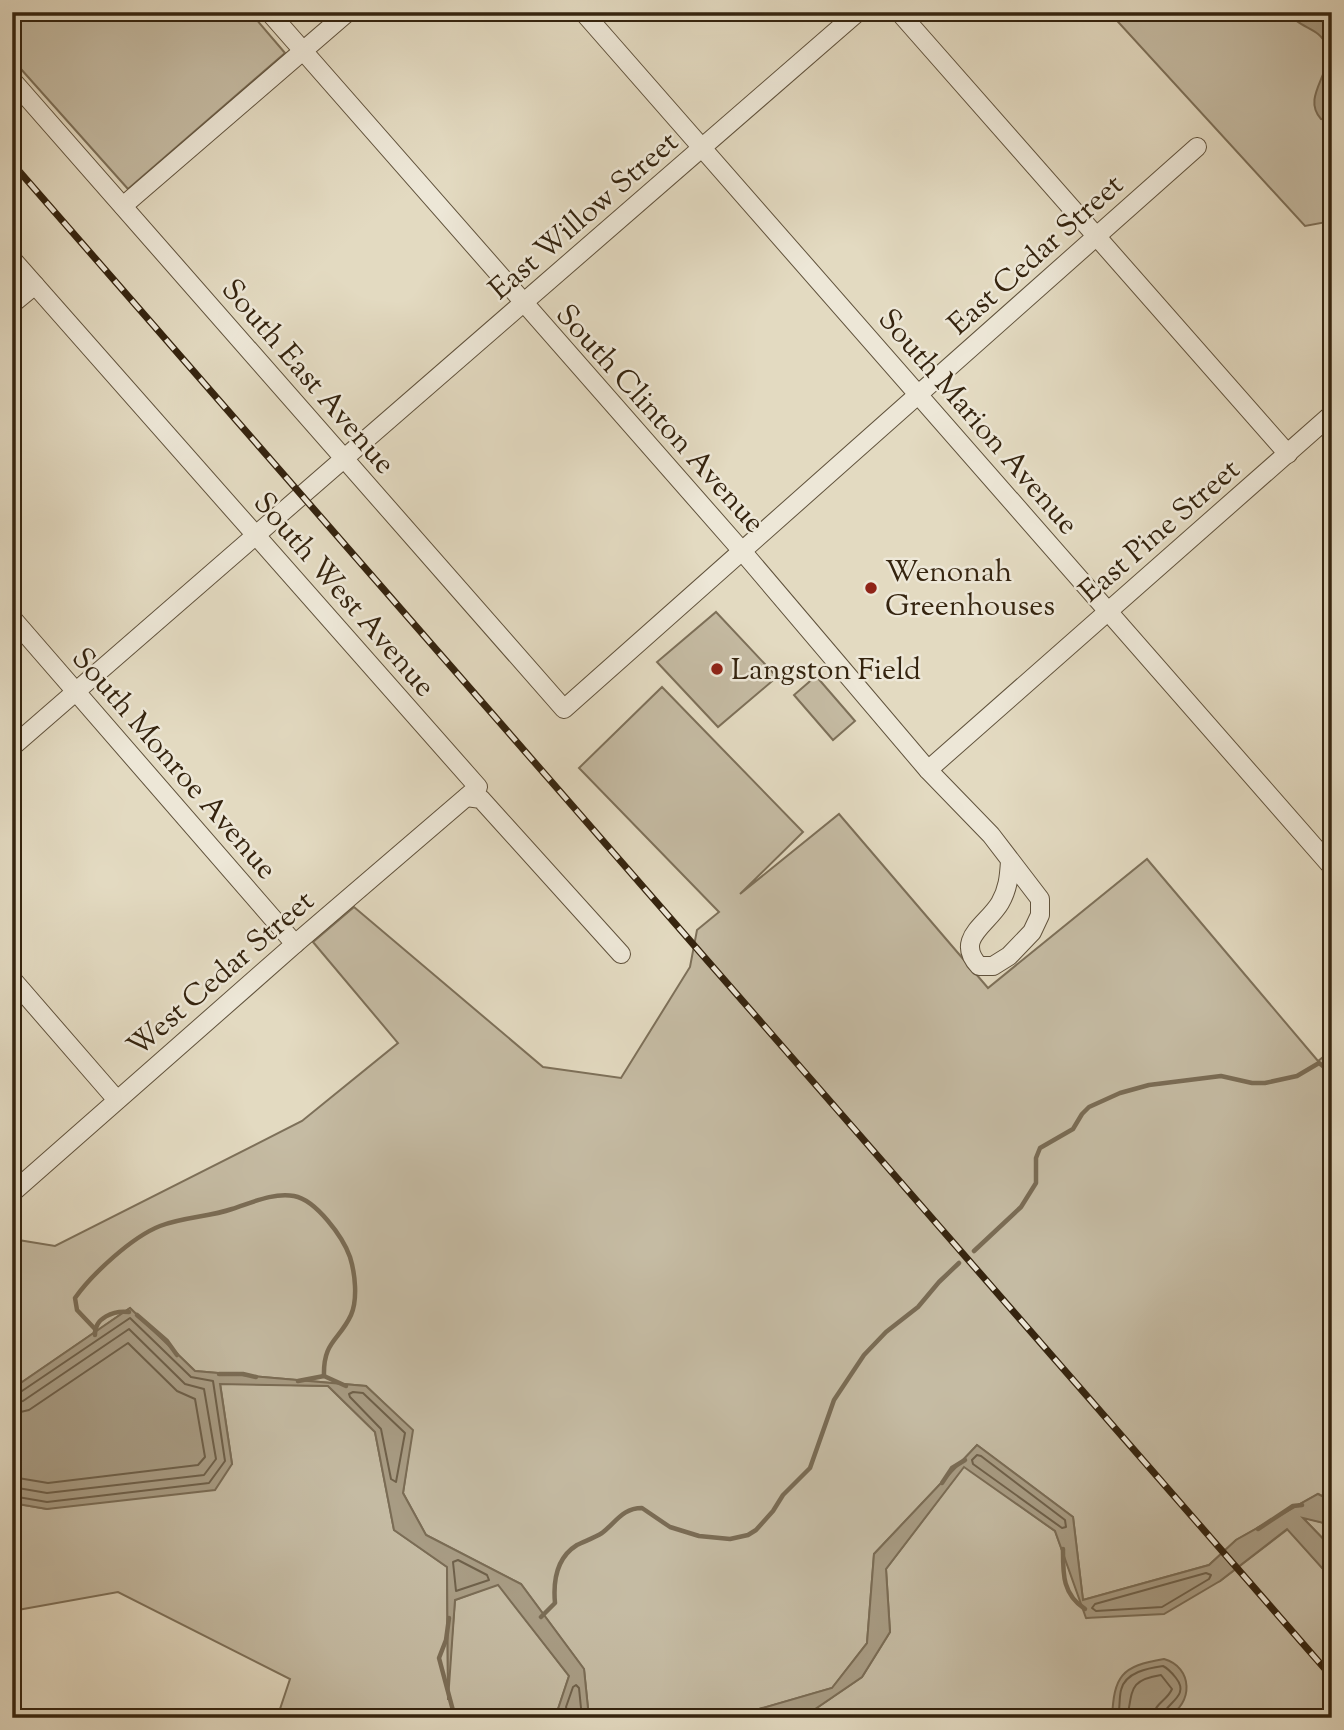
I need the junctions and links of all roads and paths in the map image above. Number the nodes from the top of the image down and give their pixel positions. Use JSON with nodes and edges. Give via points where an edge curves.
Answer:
{"nodes":[{"id":1,"x":269,"y":12,"type":"edge"},
{"id":2,"x":348,"y":12,"type":"edge"},
{"id":3,"x":583,"y":12,"type":"edge"},
{"id":4,"x":858,"y":12,"type":"edge"},
{"id":5,"x":899,"y":12,"type":"edge"},
{"id":6,"x":303,"y":51,"type":"junction"},
{"id":7,"x":12,"y":80,"type":"edge"},
{"id":8,"x":1197,"y":147,"type":"dead end"},
{"id":9,"x":702,"y":148,"type":"junction"},
{"id":10,"x":123,"y":206,"type":"junction"},
{"id":11,"x":1097,"y":236,"type":"junction"},
{"id":12,"x":12,"y":259,"type":"edge"},
{"id":13,"x":35,"y":285,"type":"junction"},
{"id":14,"x":12,"y":304,"type":"edge"},
{"id":15,"x":523,"y":304,"type":"junction"},
{"id":16,"x":918,"y":394,"type":"junction"},
{"id":17,"x":1332,"y":414,"type":"edge"},
{"id":18,"x":1288,"y":454,"type":"junction"},
{"id":19,"x":345,"y":459,"type":"junction"},
{"id":20,"x":256,"y":534,"type":"junction"},
{"id":21,"x":742,"y":551,"type":"junction"},
{"id":22,"x":1108,"y":611,"type":"junction"},
{"id":23,"x":12,"y":618,"type":"edge"},
{"id":24,"x":77,"y":691,"type":"junction"},
{"id":25,"x":564,"y":709,"type":"joint"},
{"id":26,"x":12,"y":747,"type":"edge"},
{"id":27,"x":928,"y":770,"type":"junction"},
{"id":28,"x":467,"y":797,"type":"junction"},
{"id":29,"x":1010,"y":861,"type":"junction"},
{"id":30,"x":1332,"y":867,"type":"edge"},
{"id":31,"x":295,"y":944,"type":"junction"},
{"id":32,"x":621,"y":954,"type":"dead end"},
{"id":33,"x":12,"y":979,"type":"edge"},
{"id":34,"x":117,"y":1100,"type":"junction"},
{"id":35,"x":12,"y":1193,"type":"edge"}],
"edges":[{"from":1,"to":6,"type":"street","name":"South Clinton Avenue"},
{"from":2,"to":6,"type":"street"},
{"from":3,"to":9,"type":"street","name":"South Marion Avenue"},
{"from":4,"to":9,"type":"street","name":"East Willow Street"},
{"from":5,"to":11,"type":"street"},
{"from":6,"to":10,"type":"street"},
{"from":6,"to":15,"type":"street","name":"South Clinton Avenue"},
{"from":7,"to":10,"type":"street","name":"South East Avenue"},
{"from":8,"to":11,"type":"street","name":"East Cedar Street"},
{"from":9,"to":15,"type":"street","name":"East Willow Street"},
{"from":9,"to":16,"type":"street","name":"South Marion Avenue"},
{"from":10,"to":19,"type":"street","name":"South East Avenue"},
{"from":11,"to":16,"type":"street","name":"East Cedar Street"},
{"from":11,"to":18,"type":"street"},
{"from":12,"to":13,"type":"street","name":"South West Avenue"},
{"from":13,"to":14,"type":"street"},
{"from":13,"to":20,"type":"street","name":"South West Avenue"},
{"from":15,"to":19,"type":"street","name":"East Willow Street"},
{"from":15,"to":21,"type":"street","name":"South Clinton Avenue"},
{"from":16,"to":21,"type":"street","name":"East Cedar Street"},
{"from":16,"to":22,"type":"street","name":"South Marion Avenue"},
{"from":17,"to":18,"type":"street","name":"East Pine Street"},
{"from":18,"to":22,"type":"street","name":"East Pine Street"},
{"from":19,"to":20,"type":"street","name":"East Willow Street"},
{"from":19,"to":25,"type":"street","name":"South East Avenue"},
{"from":20,"to":24,"type":"street","name":"East Willow Street"},
{"from":20,"to":28,"type":"street","name":"South West Avenue","via":[[478,787]]},
{"from":21,"to":25,"type":"street","name":"East Cedar Street"},
{"from":21,"to":27,"type":"street","name":"South Clinton Avenue"},
{"from":22,"to":27,"type":"street","name":"East Pine Street"},
{"from":22,"to":30,"type":"street","name":"South Marion Avenue"},
{"from":23,"to":24,"type":"street","name":"South Monroe Avenue"},
{"from":24,"to":26,"type":"street","name":"East Willow Street"},
{"from":24,"to":31,"type":"street","name":"South Monroe Avenue"},
{"from":27,"to":29,"type":"street","name":"South Clinton Avenue"},
{"from":28,"to":31,"type":"street","name":"West Cedar Street"},
{"from":28,"to":32,"type":"street","via":[[481,799]]},
{"from":29,"to":29,"type":"street","name":"South Clinton Avenue","via":[[1040,898],[1040,915],[1032,932],[1009,956],[993,966],[979,966],[970,957],[968,946],[1009,884]]},
{"from":31,"to":34,"type":"street","name":"West Cedar Street"},
{"from":33,"to":34,"type":"street"},
{"from":34,"to":35,"type":"street","name":"West Cedar Street"}]}
